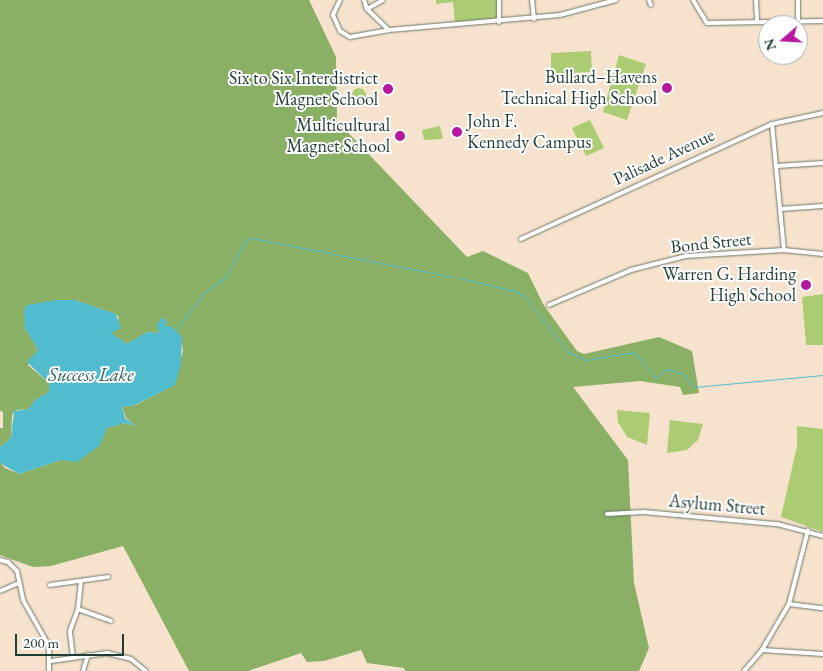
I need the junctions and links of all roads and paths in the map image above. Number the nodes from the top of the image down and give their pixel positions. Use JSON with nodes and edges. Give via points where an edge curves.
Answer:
{"nodes":[{"id":1,"x":340,"y":0,"type":"edge"},
{"id":2,"x":364,"y":0,"type":"edge"},
{"id":3,"x":383,"y":0,"type":"edge"},
{"id":4,"x":499,"y":0,"type":"edge"},
{"id":5,"x":532,"y":0,"type":"edge"},
{"id":6,"x":616,"y":0,"type":"edge"},
{"id":7,"x":649,"y":0,"type":"edge"},
{"id":8,"x":693,"y":0,"type":"edge"},
{"id":9,"x":756,"y":0,"type":"edge"},
{"id":10,"x":798,"y":0,"type":"edge"},
{"id":11,"x":651,"y":5,"type":"dead end"},
{"id":12,"x":367,"y":9,"type":"junction"},
{"id":13,"x":798,"y":15,"type":"edge"},
{"id":14,"x":534,"y":19,"type":"junction"},
{"id":15,"x":823,"y":21,"type":"edge"},
{"id":16,"x":500,"y":22,"type":"junction"},
{"id":17,"x":757,"y":22,"type":"joint"},
{"id":18,"x":808,"y":22,"type":"edge"},
{"id":19,"x":389,"y":30,"type":"junction"},
{"id":20,"x":823,"y":113,"type":"edge"},
{"id":21,"x":772,"y":124,"type":"junction"},
{"id":22,"x":823,"y":163,"type":"edge"},
{"id":23,"x":777,"y":166,"type":"junction"},
{"id":24,"x":823,"y":206,"type":"edge"},
{"id":25,"x":780,"y":209,"type":"junction"},
{"id":26,"x":521,"y":239,"type":"dead end"},
{"id":27,"x":784,"y":250,"type":"junction"},
{"id":28,"x":823,"y":254,"type":"edge"},
{"id":29,"x":549,"y":305,"type":"dead end"},
{"id":30,"x":607,"y":514,"type":"dead end"},
{"id":31,"x":808,"y":530,"type":"junction"},
{"id":32,"x":823,"y":536,"type":"edge"},
{"id":33,"x":0,"y":560,"type":"edge"},
{"id":34,"x":108,"y":577,"type":"dead end"},
{"id":35,"x":81,"y":581,"type":"junction"},
{"id":36,"x":19,"y":583,"type":"junction"},
{"id":37,"x":50,"y":585,"type":"dead end"},
{"id":38,"x":0,"y":591,"type":"edge"},
{"id":39,"x":789,"y":604,"type":"junction"},
{"id":40,"x":823,"y":608,"type":"edge"},
{"id":41,"x":78,"y":609,"type":"junction"},
{"id":42,"x":111,"y":621,"type":"dead end"},
{"id":43,"x":762,"y":650,"type":"junction"},
{"id":44,"x":823,"y":654,"type":"edge"},
{"id":45,"x":88,"y":655,"type":"junction"},
{"id":46,"x":73,"y":657,"type":"junction"},
{"id":47,"x":51,"y":661,"type":"junction"},
{"id":48,"x":49,"y":671,"type":"edge"},
{"id":49,"x":83,"y":671,"type":"edge"},
{"id":50,"x":146,"y":671,"type":"edge"},
{"id":51,"x":744,"y":671,"type":"edge"}],
"edges":[{"from":1,"to":19,"type":"street","via":[[333,15],[345,36]]},
{"from":2,"to":12,"type":"street"},
{"from":3,"to":12,"type":"street"},
{"from":4,"to":16,"type":"street"},
{"from":5,"to":14,"type":"street"},
{"from":6,"to":14,"type":"street"},
{"from":7,"to":11,"type":"street"},
{"from":8,"to":17,"type":"street","via":[[707,23]]},
{"from":9,"to":17,"type":"street"},
{"from":10,"to":13,"type":"street"},
{"from":12,"to":19,"type":"street"},
{"from":14,"to":16,"type":"street"},
{"from":15,"to":18,"type":"street"},
{"from":16,"to":19,"type":"street"},
{"from":20,"to":21,"type":"street","name":"Palisade Avenue"},
{"from":21,"to":23,"type":"street"},
{"from":21,"to":26,"type":"street","name":"Palisade Avenue"},
{"from":22,"to":23,"type":"street"},
{"from":23,"to":25,"type":"street"},
{"from":24,"to":25,"type":"street"},
{"from":25,"to":27,"type":"street"},
{"from":27,"to":28,"type":"street","name":"Bond Street"},
{"from":27,"to":29,"type":"street","name":"Bond Street","via":[[686,256],[632,270]]},
{"from":30,"to":31,"type":"street","name":"Asylum Street","via":[[644,512],[777,524]]},
{"from":31,"to":32,"type":"street","name":"Asylum Street"},
{"from":31,"to":39,"type":"street"},
{"from":33,"to":36,"type":"street","via":[[16,569]]},
{"from":34,"to":35,"type":"street"},
{"from":35,"to":37,"type":"street"},
{"from":35,"to":41,"type":"street"},
{"from":36,"to":38,"type":"street"},
{"from":36,"to":47,"type":"street","via":[[25,605],[50,646]]},
{"from":39,"to":40,"type":"street"},
{"from":39,"to":43,"type":"street"},
{"from":41,"to":42,"type":"street"},
{"from":41,"to":46,"type":"street","via":[[70,631]]},
{"from":43,"to":44,"type":"street"},
{"from":43,"to":51,"type":"street"},
{"from":45,"to":46,"type":"street"},
{"from":45,"to":49,"type":"street"},
{"from":45,"to":50,"type":"street","via":[[107,653],[123,656]]},
{"from":46,"to":47,"type":"street"},
{"from":47,"to":48,"type":"street"}]}
